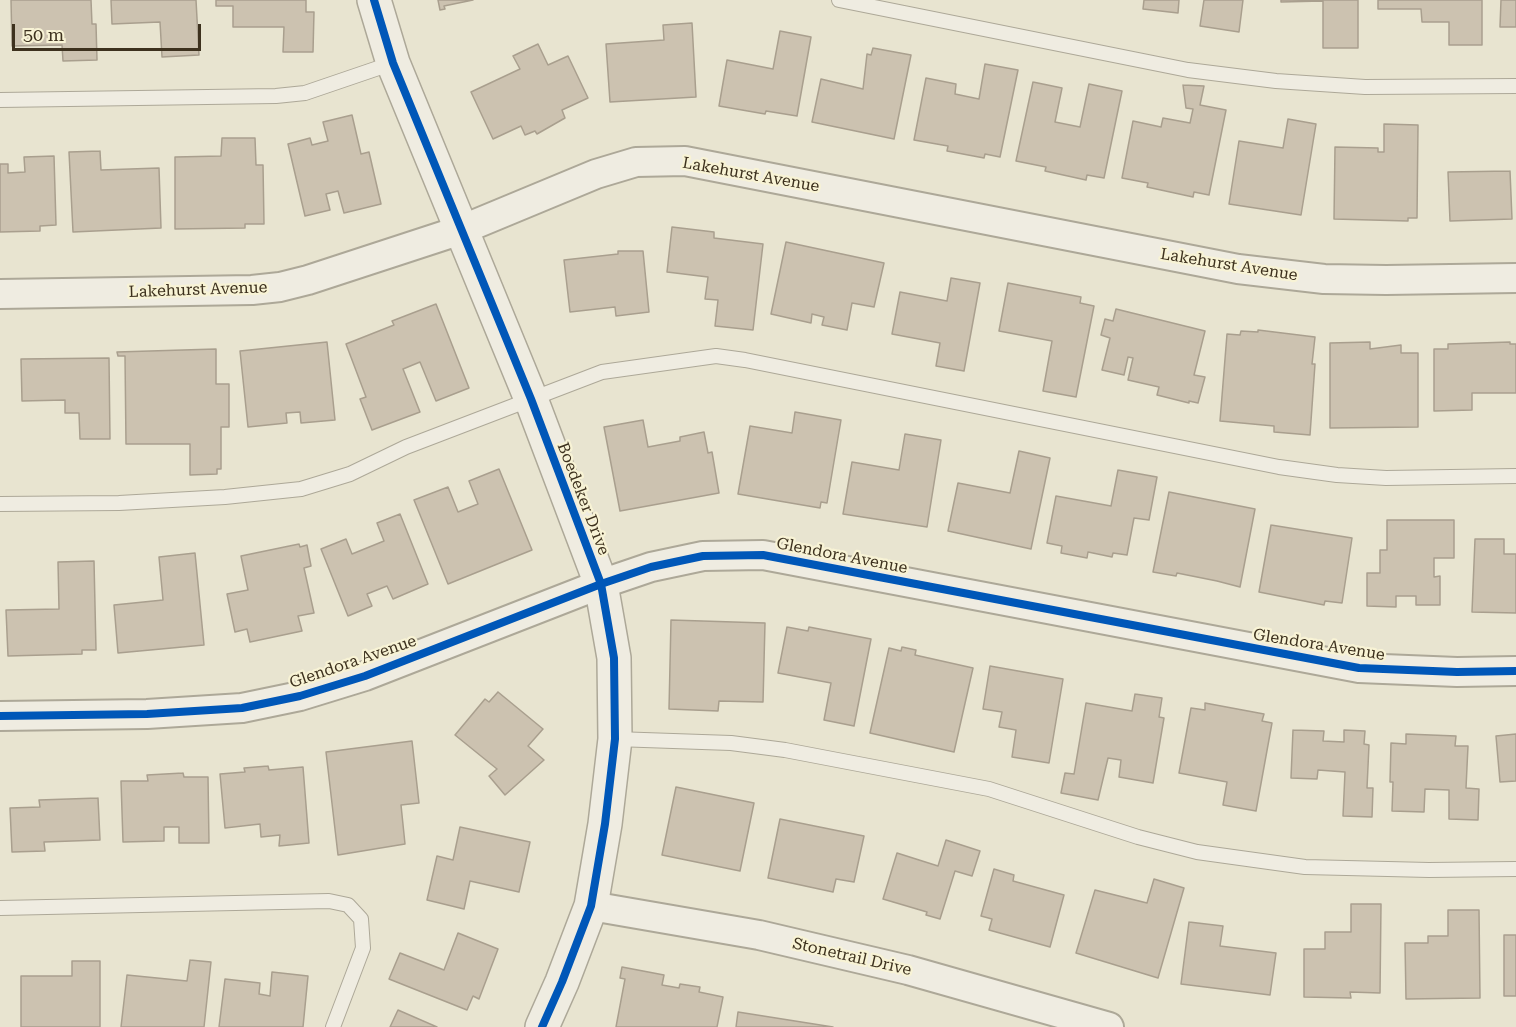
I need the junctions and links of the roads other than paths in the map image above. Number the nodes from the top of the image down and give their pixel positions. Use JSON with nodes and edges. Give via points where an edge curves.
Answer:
{"nodes":[{"id":1,"x":374,"y":0,"type":"edge"},
{"id":2,"x":839,"y":0,"type":"edge"},
{"id":3,"x":393,"y":63,"type":"junction"},
{"id":4,"x":1516,"y":86,"type":"edge"},
{"id":5,"x":0,"y":100,"type":"edge"},
{"id":6,"x":461,"y":230,"type":"junction"},
{"id":7,"x":1516,"y":278,"type":"edge"},
{"id":8,"x":0,"y":294,"type":"edge"},
{"id":9,"x":531,"y":399,"type":"junction"},
{"id":10,"x":1516,"y":476,"type":"edge"},
{"id":11,"x":0,"y":504,"type":"edge"},
{"id":12,"x":601,"y":584,"type":"junction"},
{"id":13,"x":1516,"y":671,"type":"edge"},
{"id":14,"x":0,"y":716,"type":"edge"},
{"id":15,"x":615,"y":739,"type":"junction"},
{"id":16,"x":1516,"y":869,"type":"edge"},
{"id":17,"x":591,"y":906,"type":"junction"},
{"id":18,"x":0,"y":908,"type":"edge"},
{"id":19,"x":333,"y":1027,"type":"edge"},
{"id":20,"x":542,"y":1027,"type":"edge"},
{"id":21,"x":1108,"y":1027,"type":"edge"}],
"edges":[{"from":1,"to":3,"type":"street","name":"Boedeker Drive"},
{"from":2,"to":4,"type":"lane","via":[[1188,70],[1265,80],[1365,87]]},
{"from":3,"to":5,"type":"lane","via":[[305,93],[276,96]]},
{"from":3,"to":6,"type":"street","name":"Boedeker Drive"},
{"from":6,"to":7,"type":"street","name":"Lakehurst Avenue","via":[[596,174],[636,162],[685,161],[1238,269],[1324,279]]},
{"from":6,"to":8,"type":"street","name":"Lakehurst Avenue","via":[[280,287]]},
{"from":6,"to":9,"type":"street","name":"Boedeker Drive"},
{"from":9,"to":10,"type":"lane","via":[[602,372],[716,356],[1279,467],[1386,478]]},
{"from":9,"to":11,"type":"lane","via":[[406,447],[350,474],[301,489],[119,503]]},
{"from":9,"to":12,"type":"street","name":"Boedeker Drive"},
{"from":12,"to":13,"type":"street","name":"Glendora Avenue","via":[[651,567],[703,556],[763,555],[1359,668]]},
{"from":12,"to":14,"type":"street","name":"Glendora Avenue","via":[[364,676],[288,698],[242,708],[147,714]]},
{"from":12,"to":15,"type":"street","name":"Boedeker Drive","via":[[614,658]]},
{"from":15,"to":16,"type":"lane","via":[[731,742],[989,789],[1197,852],[1305,867]]},
{"from":15,"to":17,"type":"street","name":"Boedeker Drive"},
{"from":17,"to":20,"type":"street","name":"Boedeker Drive"},
{"from":17,"to":21,"type":"street","name":"Stonetrail Drive","via":[[759,935],[908,970]]},
{"from":18,"to":19,"type":"lane","via":[[328,901],[348,906],[361,920],[363,948]]}]}
